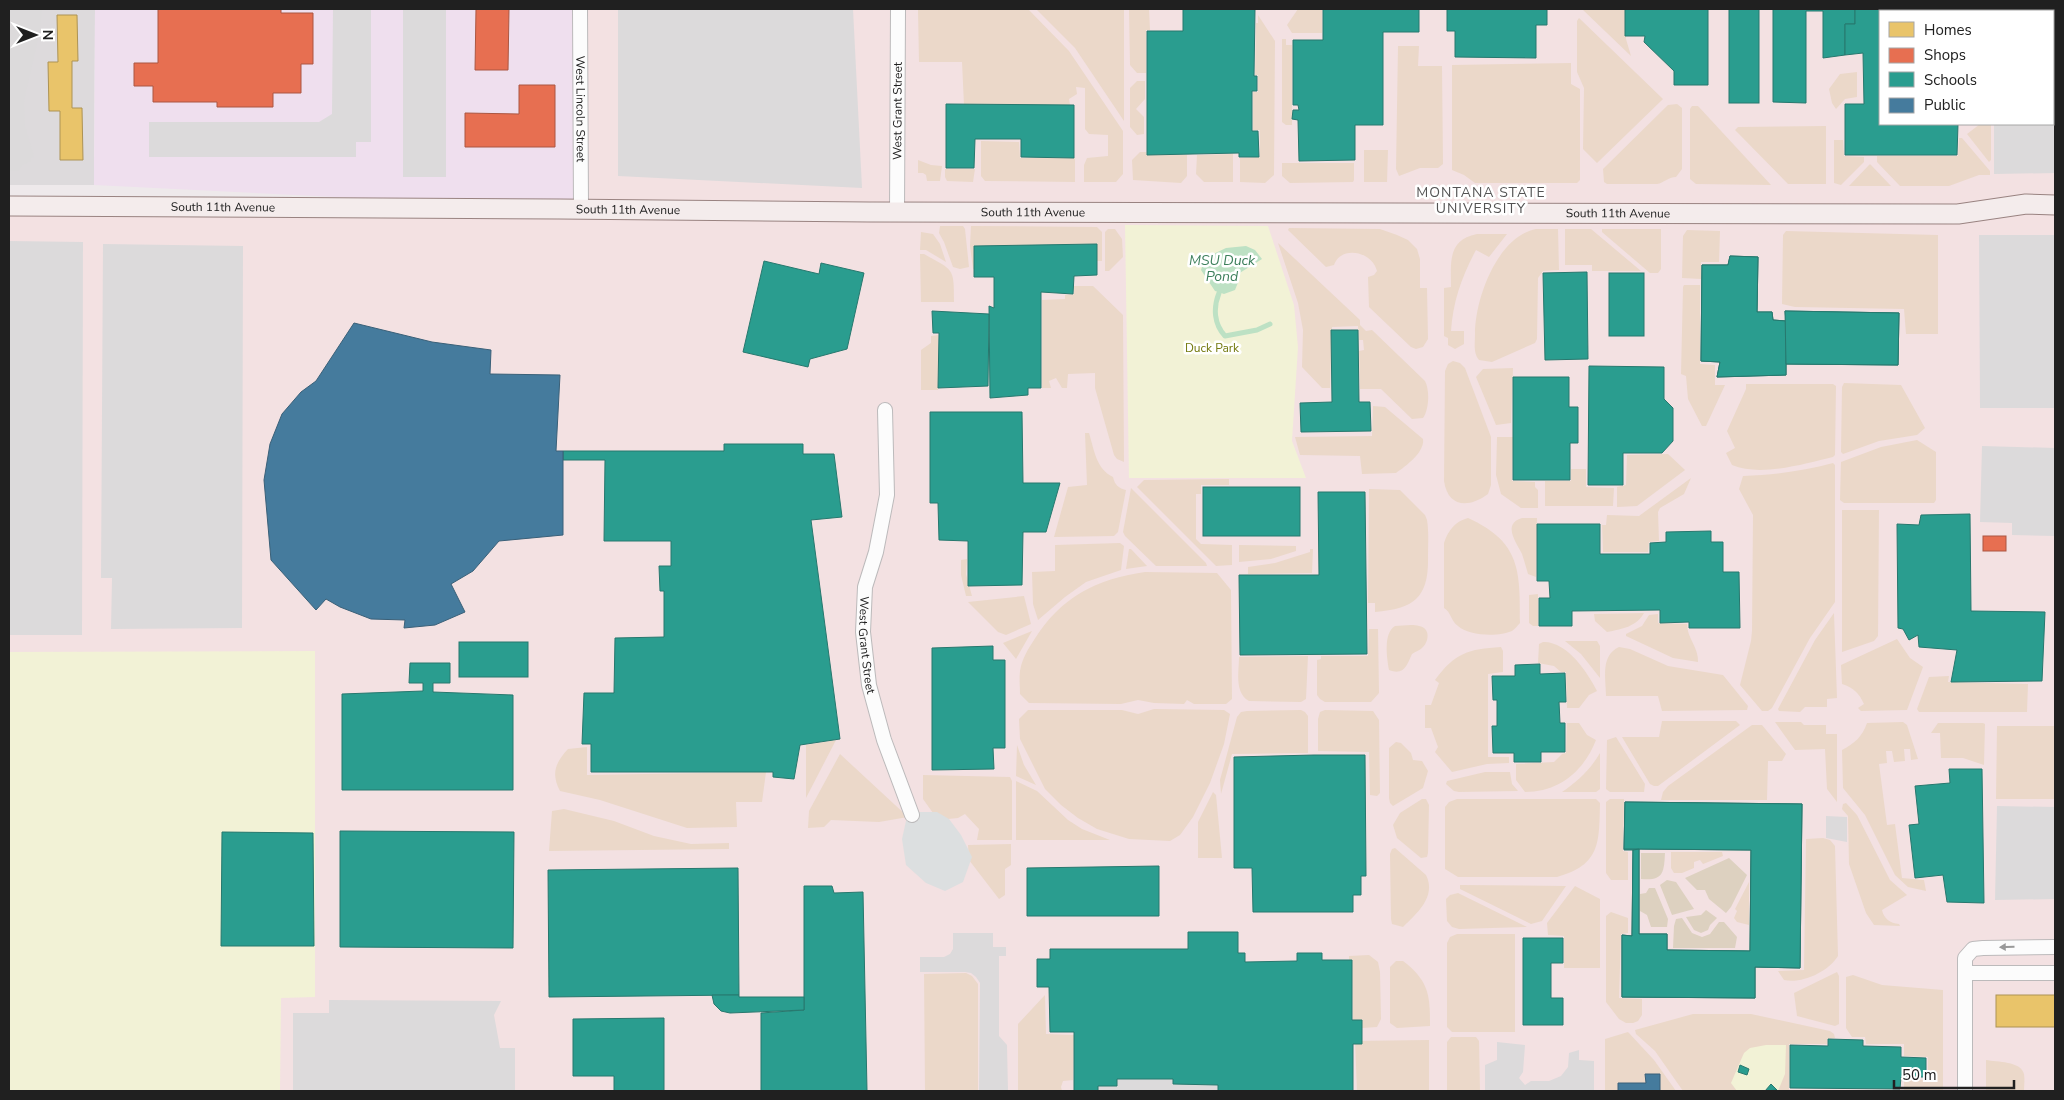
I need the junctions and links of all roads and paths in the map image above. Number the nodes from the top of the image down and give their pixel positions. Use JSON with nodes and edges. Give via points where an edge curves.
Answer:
{"nodes":[{"id":1,"x":580,"y":9,"type":"edge"},
{"id":2,"x":898,"y":9,"type":"edge"},
{"id":3,"x":2055,"y":205,"type":"edge"},
{"id":4,"x":9,"y":206,"type":"edge"},
{"id":5,"x":582,"y":210,"type":"junction"},
{"id":6,"x":897,"y":212,"type":"junction"},
{"id":7,"x":885,"y":410,"type":"dead end"},
{"id":8,"x":912,"y":815,"type":"dead end"},
{"id":9,"x":2055,"y":947,"type":"edge"},
{"id":10,"x":2055,"y":972,"type":"edge"},
{"id":11,"x":1965,"y":973,"type":"junction"},
{"id":12,"x":1965,"y":1091,"type":"edge"}],
"edges":[{"from":1,"to":5,"type":"street","name":"West Lincoln Street"},
{"from":2,"to":6,"type":"street","name":"West Grant Street"},
{"from":3,"to":6,"type":"street","name":"South 11th Avenue","via":[[2026,204],[1958,214]]},
{"from":4,"to":5,"type":"street","name":"South 11th Avenue"},
{"from":5,"to":6,"type":"street","name":"South 11th Avenue"},
{"from":7,"to":8,"type":"street","name":"West Grant Street","via":[[887,495],[865,588],[863,632],[869,685],[884,740]]},
{"from":9,"to":11,"type":"street","one_way":true,"via":[[1973,949],[1965,958]]},
{"from":10,"to":11,"type":"street"},
{"from":11,"to":12,"type":"street"}]}
